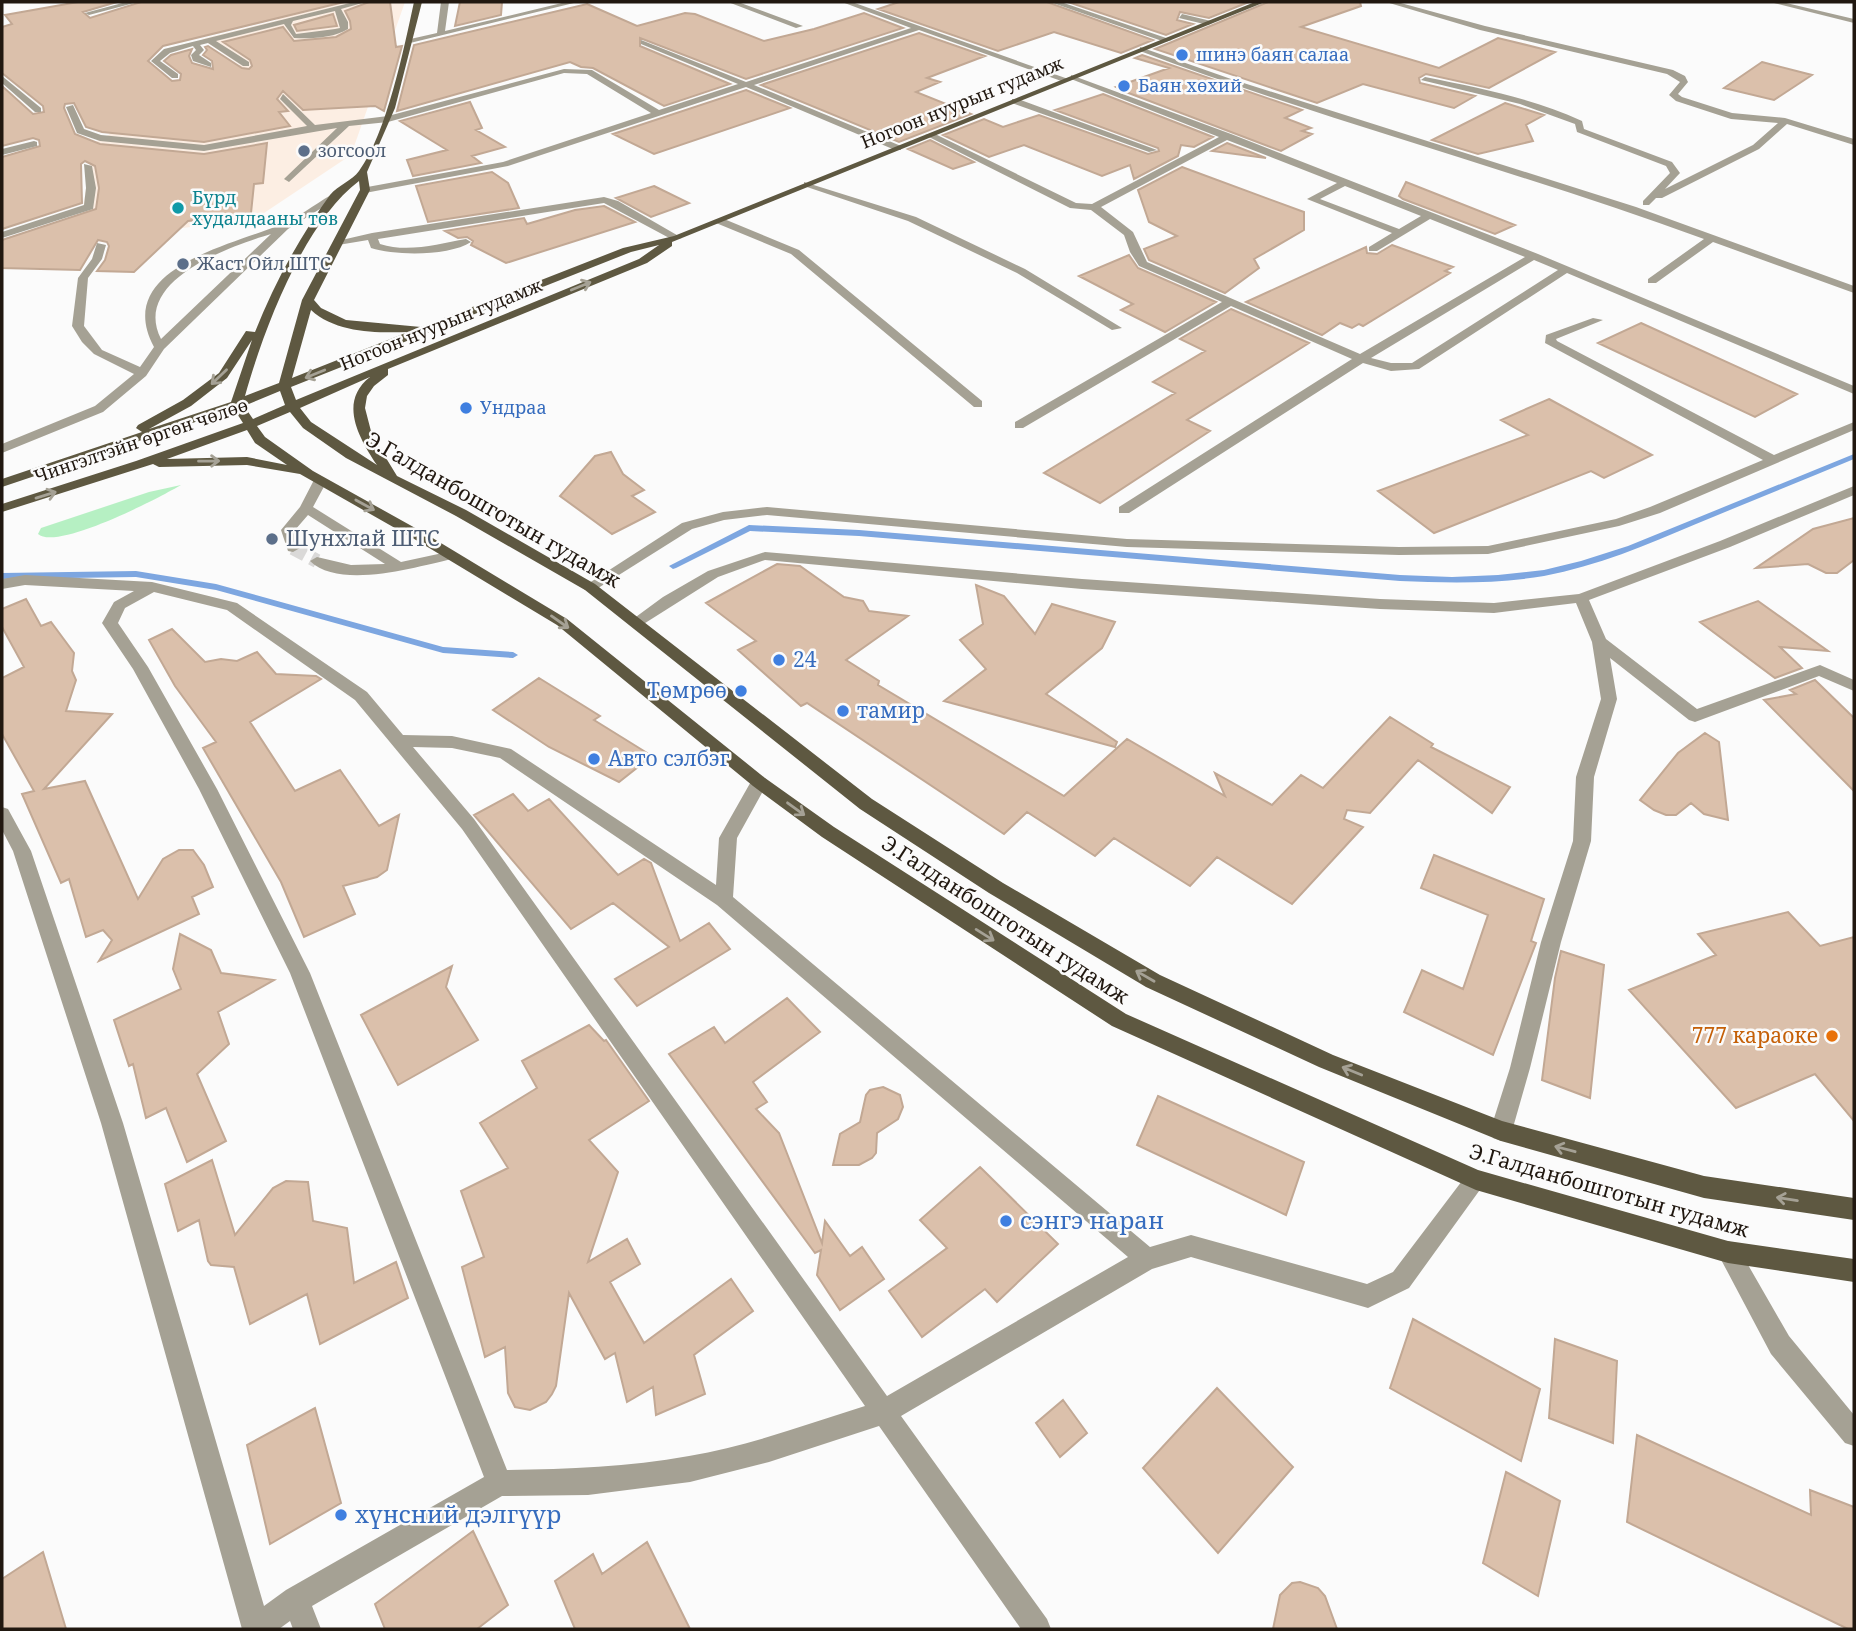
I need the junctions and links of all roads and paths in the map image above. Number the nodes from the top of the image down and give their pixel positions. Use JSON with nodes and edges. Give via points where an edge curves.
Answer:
{"nodes":[{"id":1,"x":134,"y":2,"type":"edge"},
{"id":2,"x":362,"y":2,"type":"edge"},
{"id":3,"x":418,"y":2,"type":"edge"},
{"id":4,"x":445,"y":2,"type":"edge"},
{"id":5,"x":574,"y":2,"type":"edge"},
{"id":6,"x":732,"y":2,"type":"edge"},
{"id":7,"x":846,"y":2,"type":"edge"},
{"id":8,"x":1054,"y":2,"type":"edge"},
{"id":9,"x":1261,"y":2,"type":"edge"},
{"id":10,"x":1390,"y":2,"type":"edge"},
{"id":11,"x":1779,"y":2,"type":"edge"},
{"id":12,"x":1068,"y":6,"type":"junction"},
{"id":13,"x":337,"y":8,"type":"junction"},
{"id":14,"x":1052,"y":11,"type":"dead end"},
{"id":15,"x":89,"y":13,"type":"dead end"},
{"id":16,"x":1182,"y":16,"type":"dead end"},
{"id":17,"x":291,"y":18,"type":"junction"},
{"id":18,"x":1854,"y":21,"type":"edge"},
{"id":19,"x":1208,"y":23,"type":"junction"},
{"id":20,"x":799,"y":26,"type":"dead end"},
{"id":21,"x":918,"y":28,"type":"junction"},
{"id":22,"x":441,"y":34,"type":"junction"},
{"id":23,"x":209,"y":40,"type":"junction"},
{"id":24,"x":1168,"y":40,"type":"junction"},
{"id":25,"x":409,"y":42,"type":"junction"},
{"id":26,"x":644,"y":42,"type":"dead end"},
{"id":27,"x":195,"y":43,"type":"junction"},
{"id":28,"x":1143,"y":49,"type":"junction"},
{"id":29,"x":246,"y":64,"type":"dead end"},
{"id":30,"x":208,"y":65,"type":"dead end"},
{"id":31,"x":175,"y":76,"type":"dead end"},
{"id":32,"x":1071,"y":79,"type":"junction"},
{"id":33,"x":1425,"y":80,"type":"dead end"},
{"id":34,"x":4,"y":84,"type":"edge"},
{"id":35,"x":742,"y":85,"type":"junction"},
{"id":36,"x":283,"y":97,"type":"dead end"},
{"id":37,"x":1015,"y":101,"type":"junction"},
{"id":38,"x":70,"y":107,"type":"dead end"},
{"id":39,"x":38,"y":110,"type":"dead end"},
{"id":40,"x":657,"y":113,"type":"junction"},
{"id":41,"x":388,"y":119,"type":"junction"},
{"id":42,"x":1785,"y":121,"type":"junction"},
{"id":43,"x":346,"y":124,"type":"junction"},
{"id":44,"x":313,"y":128,"type":"junction"},
{"id":45,"x":929,"y":135,"type":"junction"},
{"id":46,"x":1228,"y":136,"type":"junction"},
{"id":47,"x":1854,"y":142,"type":"edge"},
{"id":48,"x":34,"y":144,"type":"dead end"},
{"id":49,"x":898,"y":148,"type":"junction"},
{"id":50,"x":1152,"y":150,"type":"dead end"},
{"id":51,"x":2,"y":152,"type":"edge"},
{"id":52,"x":87,"y":166,"type":"dead end"},
{"id":53,"x":363,"y":173,"type":"junction"},
{"id":54,"x":289,"y":180,"type":"dead end"},
{"id":55,"x":1346,"y":182,"type":"junction"},
{"id":56,"x":807,"y":184,"type":"junction"},
{"id":57,"x":365,"y":190,"type":"junction"},
{"id":58,"x":334,"y":197,"type":"junction"},
{"id":59,"x":1646,"y":203,"type":"junction"},
{"id":60,"x":1622,"y":206,"type":"junction"},
{"id":61,"x":1094,"y":208,"type":"junction"},
{"id":62,"x":1430,"y":215,"type":"junction"},
{"id":63,"x":720,"y":221,"type":"junction"},
{"id":64,"x":284,"y":227,"type":"junction"},
{"id":65,"x":1400,"y":233,"type":"junction"},
{"id":66,"x":2,"y":235,"type":"edge"},
{"id":67,"x":372,"y":236,"type":"junction"},
{"id":68,"x":677,"y":238,"type":"junction"},
{"id":69,"x":1712,"y":238,"type":"junction"},
{"id":70,"x":338,"y":242,"type":"junction"},
{"id":71,"x":466,"y":243,"type":"dead end"},
{"id":72,"x":101,"y":245,"type":"dead end"},
{"id":73,"x":1373,"y":249,"type":"dead end"},
{"id":74,"x":1534,"y":256,"type":"junction"},
{"id":75,"x":1566,"y":269,"type":"junction"},
{"id":76,"x":1652,"y":281,"type":"dead end"},
{"id":77,"x":1854,"y":290,"type":"edge"},
{"id":78,"x":271,"y":300,"type":"junction"},
{"id":79,"x":308,"y":300,"type":"junction"},
{"id":80,"x":1230,"y":302,"type":"junction"},
{"id":81,"x":1597,"y":320,"type":"dead end"},
{"id":82,"x":1116,"y":328,"type":"dead end"},
{"id":83,"x":426,"y":330,"type":"junction"},
{"id":84,"x":160,"y":347,"type":"junction"},
{"id":85,"x":419,"y":351,"type":"junction"},
{"id":86,"x":1362,"y":359,"type":"junction"},
{"id":87,"x":142,"y":373,"type":"junction"},
{"id":88,"x":284,"y":386,"type":"junction"},
{"id":89,"x":1854,"y":390,"type":"edge"},
{"id":90,"x":237,"y":404,"type":"junction"},
{"id":91,"x":978,"y":404,"type":"dead end"},
{"id":92,"x":292,"y":406,"type":"junction"},
{"id":93,"x":249,"y":425,"type":"junction"},
{"id":94,"x":1019,"y":425,"type":"dead end"},
{"id":95,"x":1854,"y":426,"type":"edge"},
{"id":96,"x":2,"y":449,"type":"edge"},
{"id":97,"x":79,"y":459,"type":"junction"},
{"id":98,"x":1773,"y":460,"type":"junction"},
{"id":99,"x":141,"y":464,"type":"junction"},
{"id":100,"x":314,"y":478,"type":"junction"},
{"id":101,"x":398,"y":482,"type":"junction"},
{"id":102,"x":2,"y":483,"type":"edge"},
{"id":103,"x":1854,"y":490,"type":"edge"},
{"id":104,"x":2,"y":508,"type":"edge"},
{"id":105,"x":306,"y":508,"type":"junction"},
{"id":106,"x":1124,"y":510,"type":"dead end"},
{"id":107,"x":293,"y":548,"type":"dead end"},
{"id":108,"x":452,"y":555,"type":"junction"},
{"id":109,"x":317,"y":561,"type":"tunnel mouth"},
{"id":110,"x":398,"y":566,"type":"junction"},
{"id":111,"x":2,"y":584,"type":"edge"},
{"id":112,"x":152,"y":586,"type":"junction"},
{"id":113,"x":590,"y":587,"type":"junction"},
{"id":114,"x":1581,"y":598,"type":"junction"},
{"id":115,"x":637,"y":622,"type":"junction"},
{"id":116,"x":1600,"y":642,"type":"junction"},
{"id":117,"x":1854,"y":685,"type":"edge"},
{"id":118,"x":398,"y":741,"type":"junction"},
{"id":119,"x":760,"y":782,"type":"junction"},
{"id":120,"x":2,"y":814,"type":"edge"},
{"id":121,"x":724,"y":900,"type":"junction"},
{"id":122,"x":1501,"y":1131,"type":"junction"},
{"id":123,"x":1476,"y":1180,"type":"junction"},
{"id":124,"x":1854,"y":1209,"type":"edge"},
{"id":125,"x":1728,"y":1252,"type":"junction"},
{"id":126,"x":1147,"y":1259,"type":"junction"},
{"id":127,"x":1854,"y":1271,"type":"edge"},
{"id":128,"x":884,"y":1412,"type":"junction"},
{"id":129,"x":1854,"y":1434,"type":"edge"},
{"id":130,"x":499,"y":1483,"type":"junction"},
{"id":131,"x":296,"y":1600,"type":"junction"},
{"id":132,"x":256,"y":1629,"type":"edge"},
{"id":133,"x":307,"y":1629,"type":"edge"},
{"id":134,"x":1037,"y":1629,"type":"edge"}],
"edges":[{"from":1,"to":15,"type":"street"},
{"from":2,"to":13,"type":"street"},
{"from":3,"to":25,"type":"main road"},
{"from":4,"to":22,"type":"street"},
{"from":5,"to":22,"type":"street"},
{"from":6,"to":20,"type":"street"},
{"from":7,"to":21,"type":"street"},
{"from":8,"to":12,"type":"street"},
{"from":9,"to":19,"type":"main road","name":"Ногоон нуурын гудамж"},
{"from":10,"to":42,"type":"street","via":[[1670,72],[1684,82],[1673,96],[1679,99],[1731,116]]},
{"from":11,"to":18,"type":"street"},
{"from":12,"to":14,"type":"street"},
{"from":12,"to":24,"type":"street"},
{"from":13,"to":17,"type":"street"},
{"from":13,"to":17,"type":"street","via":[[344,22],[344,29],[338,31],[295,36],[287,25]]},
{"from":16,"to":19,"type":"street"},
{"from":17,"to":23,"type":"street"},
{"from":19,"to":24,"type":"main road","name":"Ногоон нуурын гудамж"},
{"from":21,"to":32,"type":"street"},
{"from":21,"to":35,"type":"street"},
{"from":22,"to":25,"type":"street"},
{"from":23,"to":27,"type":"street"},
{"from":23,"to":29,"type":"street"},
{"from":24,"to":28,"type":"main road","name":"Ногоон нуурын гудамж"},
{"from":25,"to":41,"type":"main road"},
{"from":26,"to":35,"type":"street"},
{"from":27,"to":30,"type":"street","via":[[200,50],[196,60]]},
{"from":27,"to":31,"type":"street","via":[[167,51],[155,61]]},
{"from":28,"to":32,"type":"main road","name":"Ногоон нуурын гудамж"},
{"from":28,"to":60,"type":"street"},
{"from":32,"to":37,"type":"main road","name":"Ногоон нуурын гудамж"},
{"from":32,"to":46,"type":"street"},
{"from":33,"to":59,"type":"street","via":[[1549,111],[1578,123],[1580,130],[1594,137],[1669,164],[1675,173]]},
{"from":34,"to":39,"type":"street"},
{"from":35,"to":40,"type":"street"},
{"from":35,"to":49,"type":"street"},
{"from":36,"to":44,"type":"street"},
{"from":37,"to":45,"type":"main road","name":"Ногоон нуурын гудамж"},
{"from":37,"to":50,"type":"street"},
{"from":38,"to":44,"type":"street","via":[[80,131],[87,134],[193,149]]},
{"from":40,"to":41,"type":"street","via":[[589,72],[577,70]]},
{"from":40,"to":57,"type":"street","via":[[505,164]]},
{"from":41,"to":43,"type":"street"},
{"from":41,"to":53,"type":"main road"},
{"from":42,"to":47,"type":"street"},
{"from":42,"to":59,"type":"street","via":[[1756,147]]},
{"from":43,"to":44,"type":"street"},
{"from":43,"to":54,"type":"street"},
{"from":45,"to":49,"type":"main road","name":"Ногоон нуурын гудамж"},
{"from":45,"to":61,"type":"street","via":[[1074,206]]},
{"from":46,"to":55,"type":"street"},
{"from":46,"to":61,"type":"street"},
{"from":48,"to":51,"type":"street"},
{"from":49,"to":56,"type":"main road","name":"Ногоон нуурын гудамж"},
{"from":52,"to":66,"type":"street","via":[[89,207]]},
{"from":53,"to":57,"type":"main road"},
{"from":53,"to":58,"type":"main road"},
{"from":55,"to":62,"type":"street"},
{"from":55,"to":65,"type":"street","via":[[1312,199]]},
{"from":56,"to":63,"type":"main road","name":"Ногоон нуурын гудамж"},
{"from":56,"to":82,"type":"street","via":[[912,219],[1021,271]]},
{"from":57,"to":70,"type":"main road"},
{"from":58,"to":64,"type":"street"},
{"from":58,"to":78,"type":"main road"},
{"from":59,"to":60,"type":"street"},
{"from":60,"to":69,"type":"street"},
{"from":61,"to":80,"type":"street","via":[[1129,234],[1143,264]]},
{"from":62,"to":65,"type":"street"},
{"from":62,"to":74,"type":"street"},
{"from":63,"to":68,"type":"main road","name":"Ногоон нуурын гудамж"},
{"from":63,"to":91,"type":"street","via":[[795,252]]},
{"from":64,"to":84,"type":"street"},
{"from":64,"to":84,"type":"street","via":[[229,242],[167,280],[151,307],[150,329]]},
{"from":65,"to":73,"type":"street"},
{"from":67,"to":68,"type":"street","via":[[604,200]]},
{"from":67,"to":70,"type":"street"},
{"from":67,"to":71,"type":"street","via":[[375,246],[383,250]]},
{"from":68,"to":83,"type":"main road","name":"Ногоон нуурын гудамж","via":[[627,250]]},
{"from":85,"to":68,"type":"main road","name":"Ногоон нуурын гудамж","one_way":true,"via":[[643,261]]},
{"from":69,"to":76,"type":"street"},
{"from":69,"to":77,"type":"street"},
{"from":70,"to":79,"type":"main road"},
{"from":72,"to":87,"type":"street","via":[[83,278],[78,326],[98,352]]},
{"from":74,"to":75,"type":"street"},
{"from":74,"to":86,"type":"street"},
{"from":75,"to":86,"type":"street","via":[[1415,366],[1391,367]]},
{"from":75,"to":89,"type":"street"},
{"from":78,"to":90,"type":"main road"},
{"from":78,"to":97,"type":"main road","one_way":true,"via":[[223,375],[187,403]]},
{"from":79,"to":83,"type":"main road","via":[[316,311],[342,323]]},
{"from":79,"to":88,"type":"main road"},
{"from":80,"to":86,"type":"street"},
{"from":80,"to":94,"type":"street"},
{"from":81,"to":98,"type":"street","via":[[1550,337],[1551,344]]},
{"from":83,"to":88,"type":"main road","name":"Ногоон нуурын гудамж","one_way":true},
{"from":84,"to":87,"type":"street"},
{"from":85,"to":92,"type":"main road","name":"Ногоон нуурын гудамж"},
{"from":85,"to":101,"type":"main road","via":[[373,379],[357,416],[368,444]]},
{"from":86,"to":106,"type":"street"},
{"from":87,"to":96,"type":"street","via":[[99,409]]},
{"from":88,"to":90,"type":"main road","name":"Чингэлтэйн өргөн чөлөө"},
{"from":88,"to":92,"type":"main road","name":"Э.Галданбошготын гудамж"},
{"from":90,"to":93,"type":"main road","name":"Э.Галданбошготын гудамж"},
{"from":90,"to":97,"type":"main road","name":"Чингэлтэйн өргөн чөлөө"},
{"from":92,"to":93,"type":"main road","name":"Чингэлтэйн өргөн чөлөө"},
{"from":92,"to":101,"type":"main road","name":"Э.Галданбошготын гудамж","via":[[307,425]]},
{"from":93,"to":99,"type":"main road","name":"Чингэлтэйн өргөн чөлөө"},
{"from":93,"to":100,"type":"main road","name":"Э.Галданбошготын гудамж","via":[[260,440]]},
{"from":95,"to":98,"type":"street"},
{"from":97,"to":102,"type":"main road","name":"Чингэлтэйн өргөн чөлөө"},
{"from":98,"to":113,"type":"street","via":[[1619,522],[1488,550],[1127,542],[767,511],[687,526]]},
{"from":99,"to":100,"type":"main road","one_way":true,"via":[[247,461]]},
{"from":104,"to":99,"type":"main road","name":"Чингэлтэйн өргөн чөлөө","one_way":true},
{"from":100,"to":105,"type":"street"},
{"from":100,"to":108,"type":"main road","name":"Э.Галданбошготын гудамж","one_way":true},
{"from":101,"to":113,"type":"main road","name":"Э.Галданбошготын гудамж"},
{"from":103,"to":114,"type":"street"},
{"from":105,"to":107,"type":"street","via":[[289,530]]},
{"from":105,"to":110,"type":"street"},
{"from":108,"to":110,"type":"street"},
{"from":108,"to":119,"type":"main road","name":"Э.Галданбошготын гудамж","one_way":true,"via":[[562,622]]},
{"from":109,"to":110,"type":"street","via":[[345,571]]},
{"from":111,"to":112,"type":"street","via":[[25,580]]},
{"from":112,"to":118,"type":"street","via":[[232,606],[361,696]]},
{"from":112,"to":130,"type":"street","via":[[119,605],[110,623],[208,789],[300,973]]},
{"from":113,"to":115,"type":"main road","name":"Э.Галданбошготын гудамж"},
{"from":114,"to":115,"type":"street","via":[[1494,608],[1380,604],[765,556],[707,574]]},
{"from":114,"to":116,"type":"street"},
{"from":122,"to":115,"type":"main road","name":"Э.Галданбошготын гудамж","one_way":true,"via":[[1326,1061],[1153,981],[866,804]]},
{"from":116,"to":117,"type":"street","via":[[1695,716],[1819,670]]},
{"from":116,"to":122,"type":"street","via":[[1609,699],[1585,777],[1582,841]]},
{"from":118,"to":121,"type":"street","via":[[452,742],[505,753]]},
{"from":118,"to":128,"type":"street","via":[[468,824]]},
{"from":119,"to":121,"type":"street","via":[[728,838]]},
{"from":119,"to":123,"type":"main road","name":"Э.Галданбошготын гудамж","one_way":true,"via":[[850,847],[1119,1020]]},
{"from":120,"to":132,"type":"street","via":[[22,851],[112,1123]]},
{"from":121,"to":126,"type":"street"},
{"from":124,"to":122,"type":"main road","name":"Э.Галданбошготын гудамж","one_way":true,"via":[[1704,1187]]},
{"from":123,"to":125,"type":"main road","name":"Э.Галданбошготын гудамж"},
{"from":123,"to":126,"type":"street","via":[[1401,1280],[1368,1296],[1191,1246]]},
{"from":125,"to":127,"type":"main road","name":"Э.Галданбошготын гудамж"},
{"from":125,"to":129,"type":"street","via":[[1780,1345]]},
{"from":126,"to":128,"type":"street"},
{"from":128,"to":130,"type":"street","via":[[690,1469],[588,1482]]},
{"from":128,"to":134,"type":"street"},
{"from":130,"to":131,"type":"street"},
{"from":131,"to":132,"type":"street"},
{"from":131,"to":133,"type":"street"}]}
